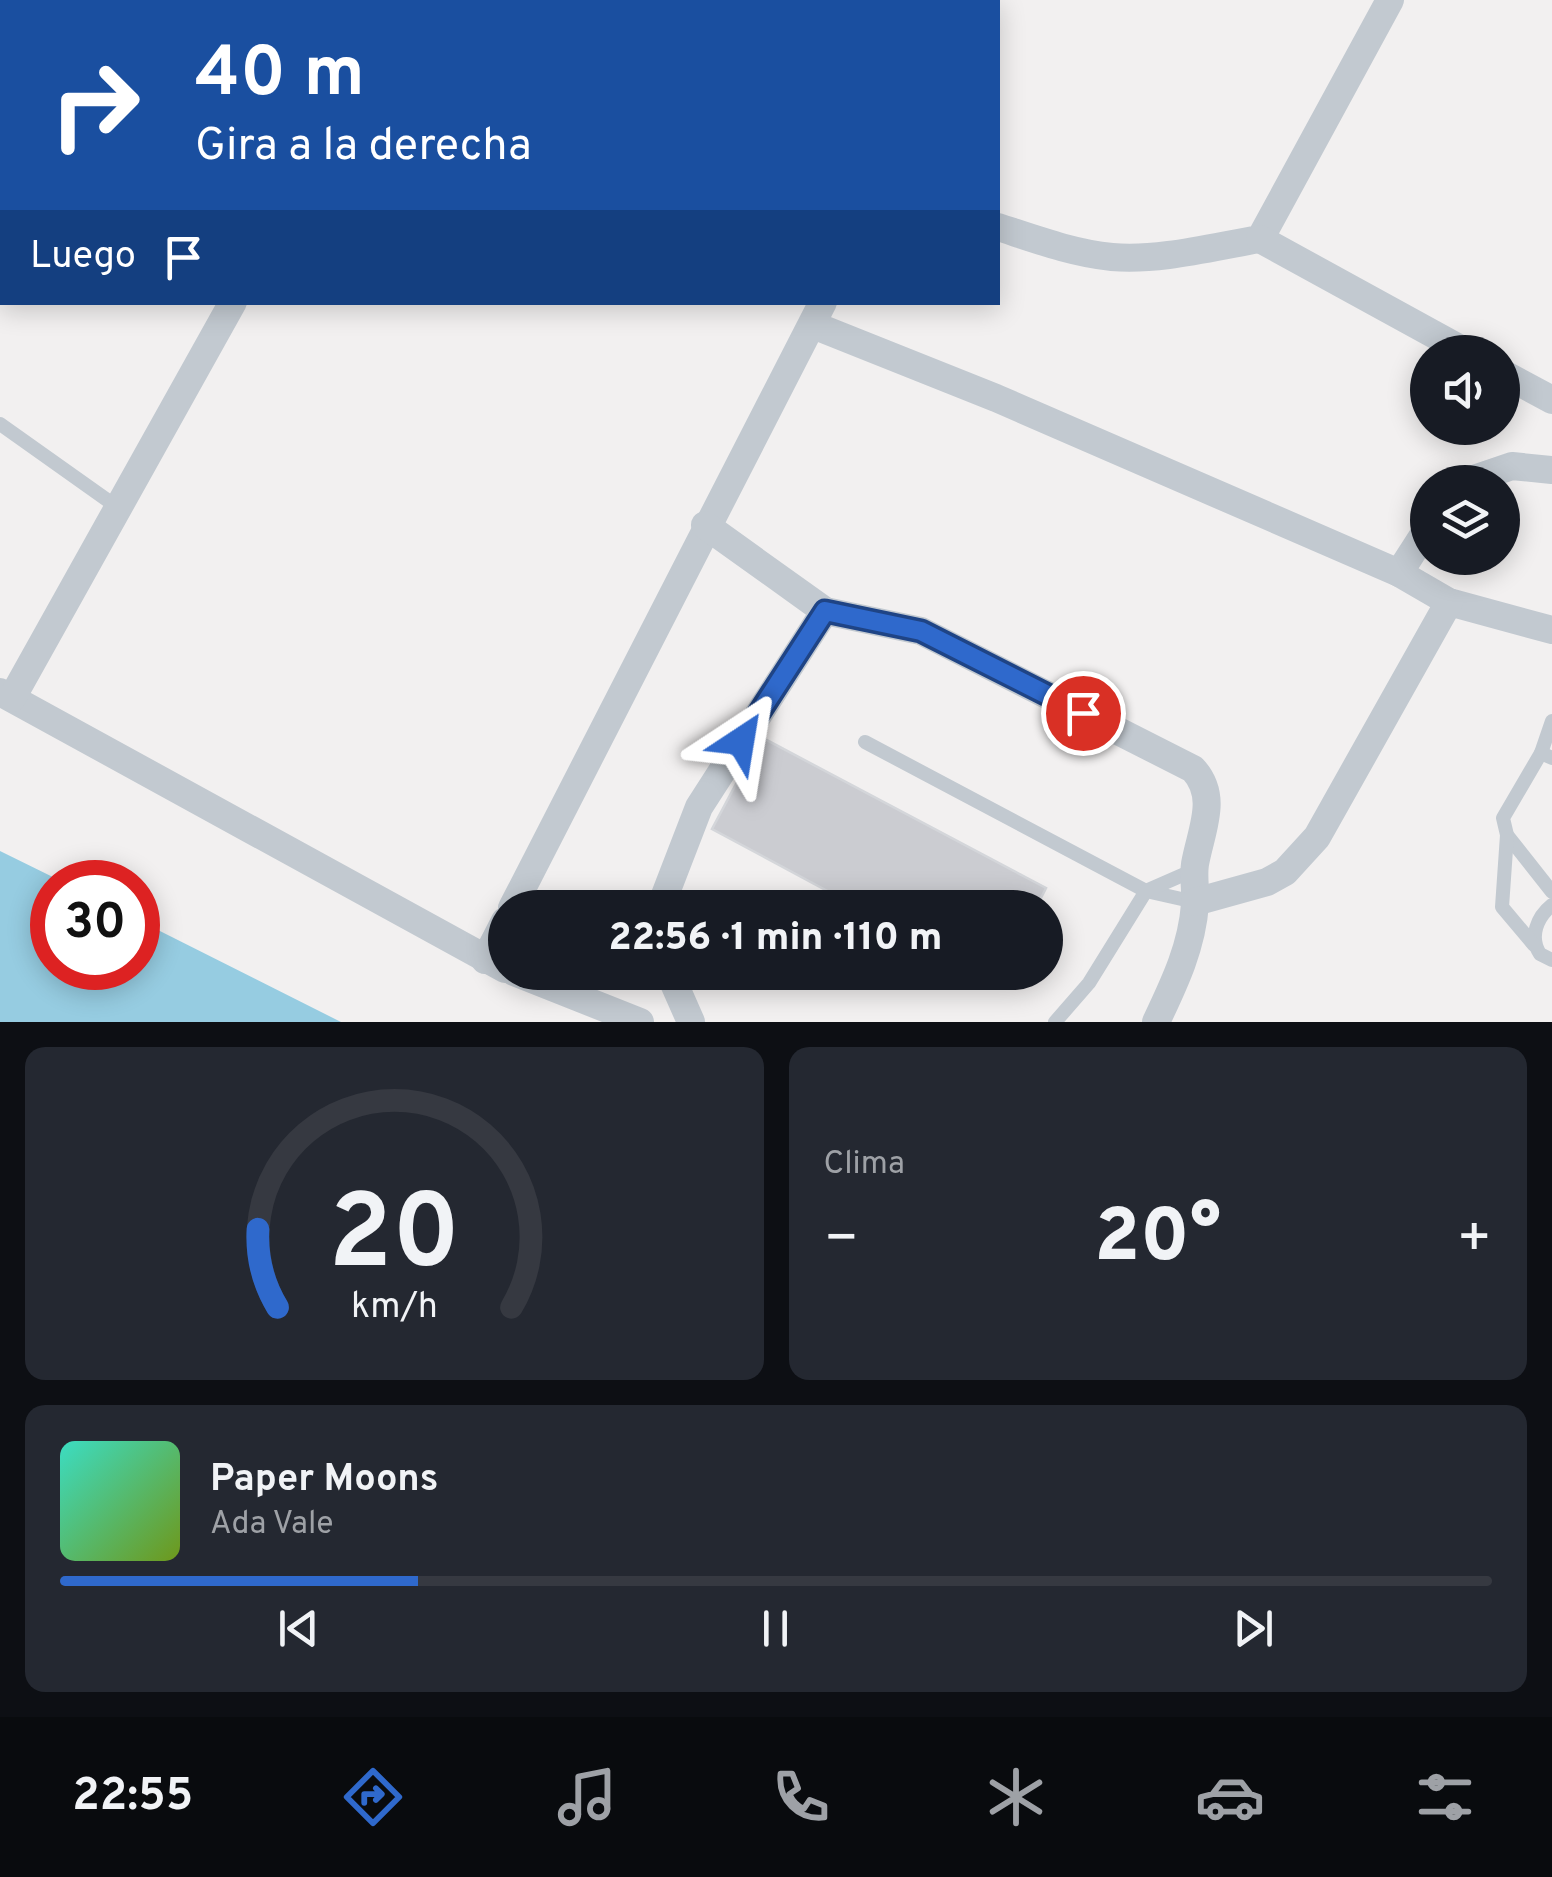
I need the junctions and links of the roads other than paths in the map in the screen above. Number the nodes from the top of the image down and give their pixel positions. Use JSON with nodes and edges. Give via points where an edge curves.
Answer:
{"nodes":[{"id":1,"x":1390,"y":0,"type":"edge"},
{"id":2,"x":1000,"y":228,"type":"edge"},
{"id":3,"x":1260,"y":239,"type":"junction"},
{"id":4,"x":232,"y":305,"type":"edge"},
{"id":5,"x":818,"y":314,"type":"edge"},
{"id":6,"x":1435,"y":335,"type":"edge"},
{"id":7,"x":1520,"y":382,"type":"edge"},
{"id":8,"x":1552,"y":400,"type":"edge"},
{"id":9,"x":0,"y":424,"type":"edge"},
{"id":10,"x":1520,"y":467,"type":"edge"},
{"id":11,"x":1552,"y":470,"type":"edge"},
{"id":12,"x":118,"y":507,"type":"junction"},
{"id":13,"x":705,"y":525,"type":"junction"},
{"id":14,"x":1410,"y":556,"type":"edge"},
{"id":15,"x":1399,"y":573,"type":"junction"},
{"id":16,"x":1448,"y":602,"type":"junction"},
{"id":17,"x":825,"y":611,"type":"junction"},
{"id":18,"x":1552,"y":630,"type":"edge"},
{"id":19,"x":6,"y":695,"type":"edge"},
{"id":20,"x":1552,"y":721,"type":"edge"},
{"id":21,"x":865,"y":742,"type":"dead end"},
{"id":22,"x":1547,"y":756,"type":"edge"},
{"id":23,"x":1507,"y":835,"type":"junction"},
{"id":24,"x":1194,"y":870,"type":"junction"},
{"id":25,"x":521,"y":890,"type":"edge"},
{"id":26,"x":667,"y":890,"type":"edge"},
{"id":27,"x":1146,"y":891,"type":"junction"},
{"id":28,"x":1552,"y":892,"type":"edge"},
{"id":29,"x":1195,"y":902,"type":"junction"},
{"id":30,"x":1552,"y":904,"type":"edge"},
{"id":31,"x":1534,"y":946,"type":"junction"},
{"id":32,"x":488,"y":960,"type":"edge"},
{"id":33,"x":1552,"y":960,"type":"edge"},
{"id":34,"x":554,"y":990,"type":"edge"},
{"id":35,"x":677,"y":990,"type":"edge"},
{"id":36,"x":640,"y":1022,"type":"edge"},
{"id":37,"x":691,"y":1022,"type":"edge"},
{"id":38,"x":1055,"y":1022,"type":"edge"},
{"id":39,"x":1156,"y":1022,"type":"edge"}],
"edges":[{"from":1,"to":3,"type":"street"},
{"from":2,"to":3,"type":"street","via":[[1115,258]]},
{"from":3,"to":6,"type":"street"},
{"from":4,"to":12,"type":"street"},
{"from":5,"to":13,"type":"street"},
{"from":5,"to":15,"type":"street"},
{"from":7,"to":8,"type":"street"},
{"from":9,"to":12,"type":"lane"},
{"from":10,"to":11,"type":"street"},
{"from":12,"to":19,"type":"street"},
{"from":13,"to":17,"type":"street"},
{"from":13,"to":25,"type":"street"},
{"from":14,"to":15,"type":"street"},
{"from":15,"to":16,"type":"street"},
{"from":16,"to":18,"type":"street"},
{"from":16,"to":29,"type":"street","via":[[1317,837],[1276,877]]},
{"from":17,"to":24,"type":"street","via":[[921,631],[1193,769],[1206,783],[1209,802]]},
{"from":17,"to":26,"type":"street","via":[[699,807]]},
{"from":19,"to":32,"type":"street"},
{"from":20,"to":22,"type":"lane"},
{"from":21,"to":27,"type":"lane"},
{"from":22,"to":23,"type":"lane","via":[[1506,810]]},
{"from":23,"to":28,"type":"lane"},
{"from":23,"to":31,"type":"lane","via":[[1502,907]]},
{"from":24,"to":27,"type":"lane"},
{"from":24,"to":29,"type":"street"},
{"from":27,"to":29,"type":"lane"},
{"from":27,"to":38,"type":"lane","via":[[1089,983]]},
{"from":29,"to":39,"type":"street","via":[[1180,974]]},
{"from":30,"to":31,"type":"lane","via":[[1539,918]]},
{"from":31,"to":33,"type":"lane"},
{"from":34,"to":36,"type":"street"},
{"from":35,"to":37,"type":"street"}]}
